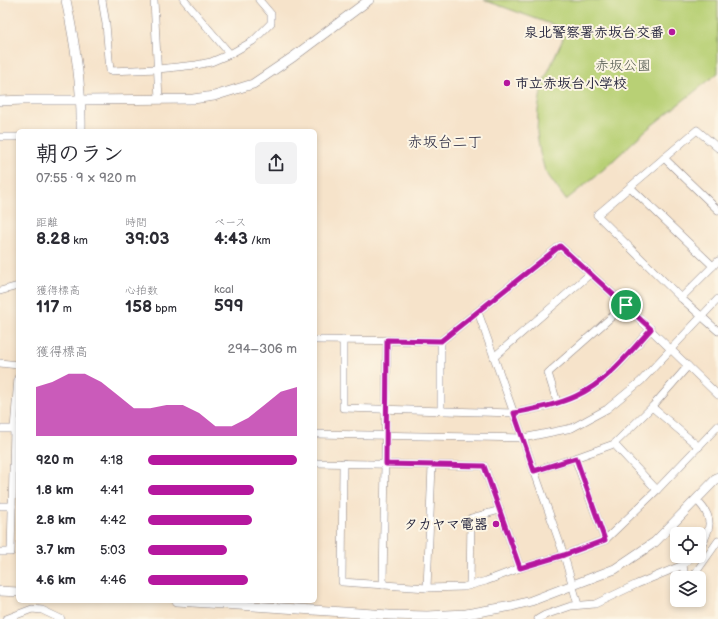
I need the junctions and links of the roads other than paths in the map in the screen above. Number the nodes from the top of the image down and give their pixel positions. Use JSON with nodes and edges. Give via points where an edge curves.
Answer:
{"nodes":[{"id":1,"x":66,"y":0,"type":"edge"},
{"id":2,"x":102,"y":0,"type":"edge"},
{"id":3,"x":154,"y":0,"type":"edge"},
{"id":4,"x":184,"y":0,"type":"edge"},
{"id":5,"x":259,"y":0,"type":"edge"},
{"id":6,"x":369,"y":0,"type":"edge"},
{"id":7,"x":230,"y":54,"type":"junction"},
{"id":8,"x":158,"y":69,"type":"junction"},
{"id":9,"x":159,"y":99,"type":"junction"},
{"id":10,"x":82,"y":100,"type":"junction"},
{"id":11,"x":0,"y":101,"type":"edge"},
{"id":12,"x":81,"y":129,"type":"edge"},
{"id":13,"x":0,"y":137,"type":"edge"},
{"id":14,"x":16,"y":137,"type":"edge"},
{"id":15,"x":718,"y":148,"type":"edge"},
{"id":16,"x":664,"y":158,"type":"junction"},
{"id":17,"x":630,"y":187,"type":"junction"},
{"id":18,"x":718,"y":210,"type":"edge"},
{"id":19,"x":716,"y":264,"type":"edge"},
{"id":20,"x":590,"y":274,"type":"junction"},
{"id":21,"x":16,"y":287,"type":"edge"},
{"id":22,"x":0,"y":291,"type":"edge"},
{"id":23,"x":681,"y":298,"type":"junction"},
{"id":24,"x":718,"y":299,"type":"edge"},
{"id":25,"x":626,"y":305,"type":"junction"},
{"id":26,"x":478,"y":312,"type":"junction"},
{"id":27,"x":702,"y":316,"type":"junction"},
{"id":28,"x":651,"y":329,"type":"junction"},
{"id":29,"x":718,"y":331,"type":"edge"},
{"id":30,"x":317,"y":340,"type":"edge"},
{"id":31,"x":343,"y":340,"type":"junction"},
{"id":32,"x":387,"y":340,"type":"junction"},
{"id":33,"x":441,"y":341,"type":"junction"},
{"id":34,"x":671,"y":348,"type":"junction"},
{"id":35,"x":494,"y":357,"type":"junction"},
{"id":36,"x":0,"y":363,"type":"edge"},
{"id":37,"x":16,"y":365,"type":"edge"},
{"id":38,"x":688,"y":366,"type":"junction"},
{"id":39,"x":718,"y":395,"type":"edge"},
{"id":40,"x":557,"y":402,"type":"junction"},
{"id":41,"x":652,"y":407,"type":"junction"},
{"id":42,"x":386,"y":409,"type":"junction"},
{"id":43,"x":442,"y":411,"type":"junction"},
{"id":44,"x":514,"y":413,"type":"junction"},
{"id":45,"x":718,"y":426,"type":"edge"},
{"id":46,"x":0,"y":429,"type":"edge"},
{"id":47,"x":16,"y":429,"type":"edge"},
{"id":48,"x":317,"y":434,"type":"edge"},
{"id":49,"x":386,"y":435,"type":"junction"},
{"id":50,"x":523,"y":438,"type":"junction"},
{"id":51,"x":614,"y":444,"type":"junction"},
{"id":52,"x":699,"y":447,"type":"junction"},
{"id":53,"x":576,"y":458,"type":"junction"},
{"id":54,"x":317,"y":463,"type":"edge"},
{"id":55,"x":342,"y":463,"type":"junction"},
{"id":56,"x":386,"y":464,"type":"junction"},
{"id":57,"x":432,"y":466,"type":"junction"},
{"id":58,"x":534,"y":471,"type":"junction"},
{"id":59,"x":718,"y":477,"type":"edge"},
{"id":60,"x":657,"y":490,"type":"junction"},
{"id":61,"x":696,"y":500,"type":"junction"},
{"id":62,"x":0,"y":506,"type":"edge"},
{"id":63,"x":12,"y":506,"type":"junction"},
{"id":64,"x":500,"y":510,"type":"junction"},
{"id":65,"x":706,"y":538,"type":"edge"},
{"id":66,"x":605,"y":540,"type":"junction"},
{"id":67,"x":718,"y":541,"type":"edge"},
{"id":68,"x":0,"y":552,"type":"edge"},
{"id":69,"x":564,"y":555,"type":"junction"},
{"id":70,"x":683,"y":565,"type":"joint"},
{"id":71,"x":520,"y":568,"type":"junction"},
{"id":72,"x":684,"y":571,"type":"edge"},
{"id":73,"x":697,"y":571,"type":"edge"},
{"id":74,"x":383,"y":585,"type":"junction"},
{"id":75,"x":470,"y":585,"type":"junction"},
{"id":76,"x":573,"y":586,"type":"junction"},
{"id":77,"x":427,"y":588,"type":"junction"},
{"id":78,"x":0,"y":591,"type":"edge"},
{"id":79,"x":16,"y":592,"type":"edge"},
{"id":80,"x":200,"y":603,"type":"edge"},
{"id":81,"x":578,"y":605,"type":"junction"},
{"id":82,"x":335,"y":615,"type":"edge"},
{"id":83,"x":6,"y":619,"type":"edge"},
{"id":84,"x":61,"y":619,"type":"edge"},
{"id":85,"x":538,"y":619,"type":"edge"}],
"edges":[{"from":1,"to":10,"type":"street"},
{"from":2,"to":8,"type":"street","via":[[110,71]]},
{"from":3,"to":8,"type":"street"},
{"from":4,"to":7,"type":"street"},
{"from":5,"to":7,"type":"street","via":[[271,14],[271,23],[253,41]]},
{"from":6,"to":9,"type":"street","via":[[253,84],[214,96]]},
{"from":7,"to":8,"type":"street","via":[[196,65]]},
{"from":8,"to":9,"type":"street"},
{"from":9,"to":10,"type":"street"},
{"from":10,"to":11,"type":"street"},
{"from":10,"to":12,"type":"street"},
{"from":13,"to":14,"type":"street"},
{"from":15,"to":16,"type":"street","via":[[697,130]]},
{"from":16,"to":17,"type":"street"},
{"from":16,"to":18,"type":"street"},
{"from":17,"to":19,"type":"street"},
{"from":17,"to":23,"type":"street","via":[[596,215]]},
{"from":19,"to":23,"type":"street"},
{"from":20,"to":25,"type":"street"},
{"from":20,"to":26,"type":"street","via":[[560,246]]},
{"from":20,"to":35,"type":"street"},
{"from":21,"to":22,"type":"street"},
{"from":23,"to":27,"type":"street"},
{"from":24,"to":27,"type":"street"},
{"from":25,"to":28,"type":"street"},
{"from":25,"to":40,"type":"street","via":[[548,373]]},
{"from":26,"to":33,"type":"street"},
{"from":26,"to":35,"type":"street"},
{"from":27,"to":29,"type":"street"},
{"from":27,"to":34,"type":"street"},
{"from":28,"to":34,"type":"street"},
{"from":28,"to":40,"type":"street","via":[[598,383],[576,396]]},
{"from":30,"to":31,"type":"street"},
{"from":31,"to":32,"type":"street"},
{"from":31,"to":42,"type":"street","via":[[343,408]]},
{"from":32,"to":33,"type":"street"},
{"from":32,"to":42,"type":"street"},
{"from":33,"to":43,"type":"street"},
{"from":34,"to":38,"type":"street"},
{"from":34,"to":50,"type":"street","via":[[641,380],[594,417],[572,428]]},
{"from":35,"to":44,"type":"street"},
{"from":36,"to":37,"type":"street"},
{"from":38,"to":39,"type":"street"},
{"from":38,"to":41,"type":"street"},
{"from":40,"to":44,"type":"street"},
{"from":41,"to":51,"type":"street"},
{"from":41,"to":52,"type":"street"},
{"from":42,"to":43,"type":"street"},
{"from":42,"to":49,"type":"street"},
{"from":43,"to":44,"type":"street"},
{"from":44,"to":50,"type":"street"},
{"from":45,"to":52,"type":"street"},
{"from":46,"to":47,"type":"street"},
{"from":47,"to":63,"type":"street"},
{"from":48,"to":49,"type":"street"},
{"from":49,"to":50,"type":"street"},
{"from":49,"to":56,"type":"street"},
{"from":50,"to":58,"type":"street"},
{"from":51,"to":53,"type":"street"},
{"from":51,"to":60,"type":"street"},
{"from":52,"to":60,"type":"street"},
{"from":53,"to":58,"type":"street"},
{"from":53,"to":66,"type":"street"},
{"from":54,"to":55,"type":"street"},
{"from":55,"to":56,"type":"street"},
{"from":55,"to":74,"type":"street","via":[[342,582]]},
{"from":56,"to":57,"type":"street"},
{"from":56,"to":74,"type":"street"},
{"from":57,"to":64,"type":"street","via":[[484,466]]},
{"from":57,"to":77,"type":"street"},
{"from":58,"to":69,"type":"street"},
{"from":59,"to":61,"type":"street"},
{"from":60,"to":66,"type":"street"},
{"from":61,"to":65,"type":"street","via":[[705,509],[710,522]]},
{"from":61,"to":76,"type":"street","via":[[655,542],[637,555],[615,569]]},
{"from":62,"to":63,"type":"street"},
{"from":63,"to":68,"type":"street","via":[[12,552]]},
{"from":64,"to":71,"type":"street"},
{"from":64,"to":75,"type":"street","via":[[470,518]]},
{"from":66,"to":69,"type":"street"},
{"from":67,"to":73,"type":"street"},
{"from":69,"to":71,"type":"street"},
{"from":69,"to":76,"type":"street"},
{"from":70,"to":72,"type":"street"},
{"from":70,"to":81,"type":"street","via":[[595,604]]},
{"from":71,"to":75,"type":"street"},
{"from":74,"to":77,"type":"street"},
{"from":75,"to":77,"type":"street"},
{"from":76,"to":81,"type":"street"},
{"from":76,"to":82,"type":"street","via":[[512,606],[466,614]]},
{"from":78,"to":79,"type":"street"},
{"from":80,"to":82,"type":"street"},
{"from":81,"to":85,"type":"street"},
{"from":83,"to":84,"type":"street","via":[[32,609],[42,610]]}]}
